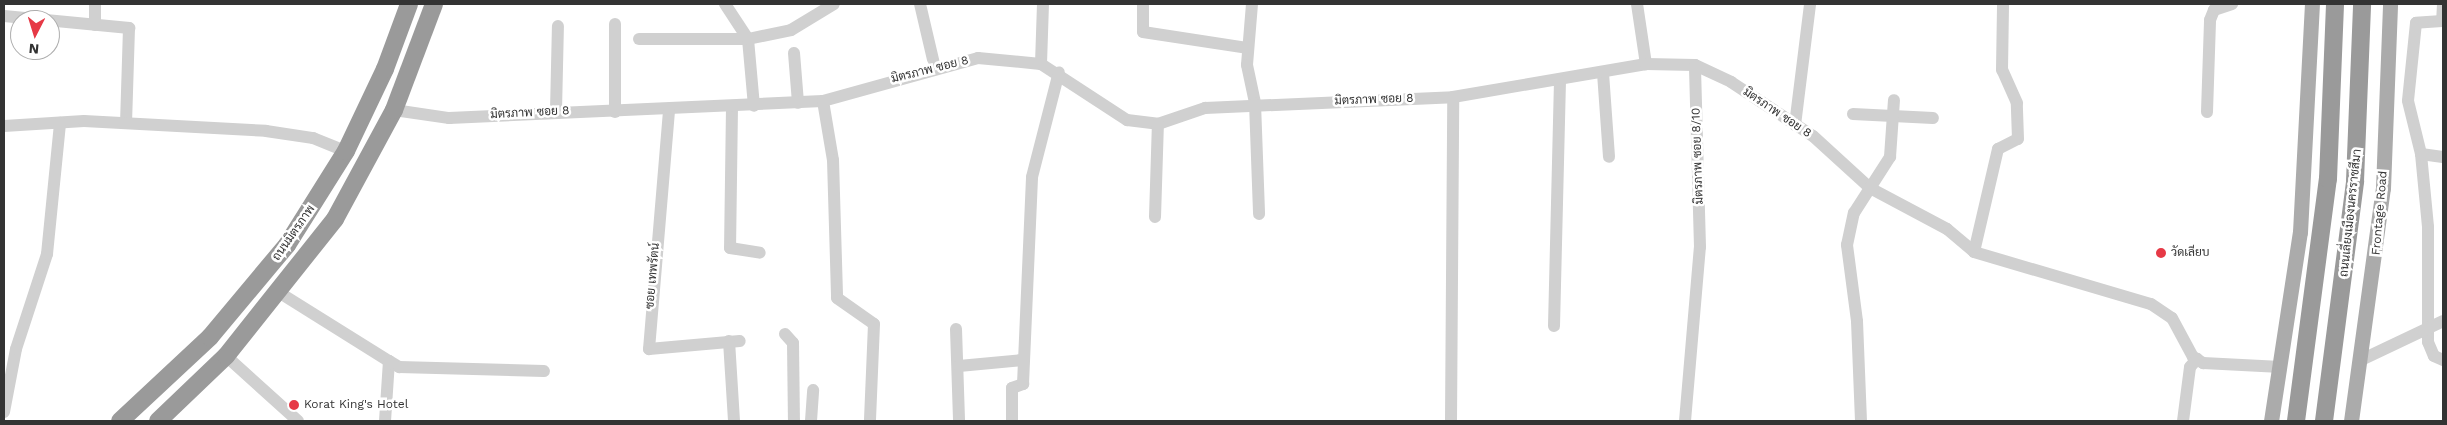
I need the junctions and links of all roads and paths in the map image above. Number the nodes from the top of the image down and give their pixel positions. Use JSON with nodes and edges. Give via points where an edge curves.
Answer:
{"nodes":[{"id":1,"x":95,"y":4,"type":"edge"},
{"id":2,"x":409,"y":4,"type":"edge"},
{"id":3,"x":434,"y":4,"type":"edge"},
{"id":4,"x":725,"y":4,"type":"edge"},
{"id":5,"x":834,"y":4,"type":"edge"},
{"id":6,"x":920,"y":4,"type":"edge"},
{"id":7,"x":1043,"y":4,"type":"edge"},
{"id":8,"x":1143,"y":4,"type":"edge"},
{"id":9,"x":1252,"y":4,"type":"edge"},
{"id":10,"x":1637,"y":4,"type":"edge"},
{"id":11,"x":1810,"y":4,"type":"edge"},
{"id":12,"x":2003,"y":4,"type":"edge"},
{"id":13,"x":2232,"y":4,"type":"edge"},
{"id":14,"x":2312,"y":4,"type":"edge"},
{"id":15,"x":2335,"y":4,"type":"edge"},
{"id":16,"x":2362,"y":4,"type":"edge"},
{"id":17,"x":2390,"y":4,"type":"edge"},
{"id":18,"x":2443,"y":4,"type":"edge"},
{"id":19,"x":4,"y":16,"type":"edge"},
{"id":20,"x":615,"y":24,"type":"dead end"},
{"id":21,"x":95,"y":25,"type":"junction"},
{"id":22,"x":558,"y":26,"type":"dead end"},
{"id":23,"x":639,"y":39,"type":"dead end"},
{"id":24,"x":748,"y":39,"type":"junction"},
{"id":25,"x":1248,"y":48,"type":"junction"},
{"id":26,"x":794,"y":53,"type":"dead end"},
{"id":27,"x":1041,"y":64,"type":"junction"},
{"id":28,"x":1646,"y":64,"type":"junction"},
{"id":29,"x":1695,"y":65,"type":"junction"},
{"id":30,"x":935,"y":68,"type":"junction"},
{"id":31,"x":1059,"y":72,"type":"junction"},
{"id":32,"x":1602,"y":73,"type":"junction"},
{"id":33,"x":1560,"y":81,"type":"junction"},
{"id":34,"x":1454,"y":97,"type":"junction"},
{"id":35,"x":823,"y":100,"type":"junction"},
{"id":36,"x":1894,"y":100,"type":"dead end"},
{"id":37,"x":2408,"y":101,"type":"junction"},
{"id":38,"x":2388,"y":102,"type":"junction"},
{"id":39,"x":798,"y":103,"type":"junction"},
{"id":40,"x":1255,"y":103,"type":"junction"},
{"id":41,"x":754,"y":106,"type":"junction"},
{"id":42,"x":732,"y":107,"type":"junction"},
{"id":43,"x":394,"y":110,"type":"junction"},
{"id":44,"x":556,"y":111,"type":"junction"},
{"id":45,"x":669,"y":111,"type":"junction"},
{"id":46,"x":615,"y":112,"type":"junction"},
{"id":47,"x":2207,"y":112,"type":"dead end"},
{"id":48,"x":1853,"y":114,"type":"dead end"},
{"id":49,"x":1893,"y":116,"type":"junction"},
{"id":50,"x":1933,"y":118,"type":"dead end"},
{"id":51,"x":126,"y":122,"type":"junction"},
{"id":52,"x":60,"y":124,"type":"junction"},
{"id":53,"x":1158,"y":124,"type":"junction"},
{"id":54,"x":1794,"y":125,"type":"junction"},
{"id":55,"x":4,"y":126,"type":"edge"},
{"id":56,"x":346,"y":151,"type":"junction"},
{"id":57,"x":2421,"y":154,"type":"junction"},
{"id":58,"x":2443,"y":156,"type":"edge"},
{"id":59,"x":1609,"y":157,"type":"dead end"},
{"id":60,"x":1870,"y":188,"type":"junction"},
{"id":61,"x":1259,"y":214,"type":"dead end"},
{"id":62,"x":1155,"y":217,"type":"dead end"},
{"id":63,"x":1974,"y":252,"type":"junction"},
{"id":64,"x":760,"y":253,"type":"dead end"},
{"id":65,"x":280,"y":293,"type":"junction"},
{"id":66,"x":2443,"y":321,"type":"edge"},
{"id":67,"x":1554,"y":326,"type":"dead end"},
{"id":68,"x":2426,"y":327,"type":"junction"},
{"id":69,"x":956,"y":329,"type":"dead end"},
{"id":70,"x":785,"y":334,"type":"dead end"},
{"id":71,"x":10,"y":347,"type":"edge"},
{"id":72,"x":226,"y":356,"type":"junction"},
{"id":73,"x":1023,"y":360,"type":"junction"},
{"id":74,"x":2197,"y":360,"type":"junction"},
{"id":75,"x":2361,"y":360,"type":"junction"},
{"id":76,"x":2443,"y":360,"type":"edge"},
{"id":77,"x":389,"y":362,"type":"junction"},
{"id":78,"x":959,"y":366,"type":"junction"},
{"id":79,"x":2281,"y":367,"type":"junction"},
{"id":80,"x":544,"y":371,"type":"dead end"},
{"id":81,"x":813,"y":390,"type":"dead end"},
{"id":82,"x":4,"y":412,"type":"edge"},
{"id":83,"x":120,"y":421,"type":"edge"},
{"id":84,"x":158,"y":421,"type":"edge"},
{"id":85,"x":298,"y":421,"type":"edge"},
{"id":86,"x":385,"y":421,"type":"edge"},
{"id":87,"x":734,"y":421,"type":"edge"},
{"id":88,"x":794,"y":421,"type":"edge"},
{"id":89,"x":811,"y":421,"type":"edge"},
{"id":90,"x":870,"y":421,"type":"edge"},
{"id":91,"x":959,"y":421,"type":"edge"},
{"id":92,"x":1012,"y":421,"type":"edge"},
{"id":93,"x":1451,"y":421,"type":"edge"},
{"id":94,"x":1685,"y":421,"type":"edge"},
{"id":95,"x":1860,"y":421,"type":"edge"},
{"id":96,"x":2183,"y":421,"type":"edge"},
{"id":97,"x":2271,"y":421,"type":"edge"},
{"id":98,"x":2296,"y":421,"type":"edge"},
{"id":99,"x":2324,"y":421,"type":"edge"},
{"id":100,"x":2351,"y":421,"type":"edge"}],
"edges":[{"from":1,"to":21,"type":"street"},
{"from":2,"to":56,"type":"highway","name":"ถนนมิตรภาพ","via":[[386,68]]},
{"from":3,"to":43,"type":"highway","name":"ถนนมิตรภาพ"},
{"from":4,"to":24,"type":"street"},
{"from":5,"to":24,"type":"street","via":[[791,30]]},
{"from":6,"to":30,"type":"street"},
{"from":7,"to":27,"type":"street"},
{"from":8,"to":25,"type":"street","via":[[1143,32]]},
{"from":9,"to":25,"type":"street"},
{"from":10,"to":28,"type":"street"},
{"from":11,"to":54,"type":"street"},
{"from":12,"to":63,"type":"street","via":[[2002,70],[2017,104],[2018,139],[1998,149]]},
{"from":13,"to":47,"type":"street","via":[[2214,10],[2210,20]]},
{"from":14,"to":79,"type":"main road","via":[[2301,224]]},
{"from":15,"to":98,"type":"highway","via":[[2328,179]]},
{"from":16,"to":99,"type":"highway","name":"ถนนเลี่ยงเมืองนครราชสีมา","via":[[2353,199]]},
{"from":17,"to":38,"type":"main road","name":"Frontage Road"},
{"from":18,"to":37,"type":"street","via":[[2442,22],[2416,23]]},
{"from":19,"to":21,"type":"street"},
{"from":20,"to":46,"type":"street"},
{"from":21,"to":51,"type":"street","via":[[128,28]]},
{"from":22,"to":44,"type":"street"},
{"from":23,"to":24,"type":"street"},
{"from":24,"to":41,"type":"street"},
{"from":25,"to":40,"type":"street"},
{"from":26,"to":39,"type":"street"},
{"from":27,"to":30,"type":"street","name":"มิตรภาพ ซอย 8","via":[[978,58]]},
{"from":27,"to":31,"type":"street","name":"มิตรภาพ ซอย 8"},
{"from":28,"to":29,"type":"street","name":"มิตรภาพ ซอย 8"},
{"from":28,"to":32,"type":"street","name":"มิตรภาพ ซอย 8"},
{"from":29,"to":54,"type":"street","name":"มิตรภาพ ซอย 8","via":[[1731,82]]},
{"from":29,"to":94,"type":"street","name":"มิตรภาพ ซอย 8/10","via":[[1700,247]]},
{"from":30,"to":35,"type":"street","name":"มิตรภาพ ซอย 8"},
{"from":31,"to":53,"type":"street","name":"มิตรภาพ ซอย 8","via":[[1127,120]]},
{"from":31,"to":73,"type":"street","via":[[1032,177]]},
{"from":32,"to":33,"type":"street","name":"มิตรภาพ ซอย 8"},
{"from":32,"to":59,"type":"street"},
{"from":33,"to":34,"type":"street","name":"มิตรภาพ ซอย 8"},
{"from":33,"to":67,"type":"street"},
{"from":34,"to":40,"type":"street","name":"มิตรภาพ ซอย 8"},
{"from":34,"to":93,"type":"street"},
{"from":35,"to":39,"type":"street","name":"มิตรภาพ ซอย 8"},
{"from":35,"to":90,"type":"street","via":[[834,181],[835,292],[842,306],[874,324]]},
{"from":36,"to":49,"type":"street"},
{"from":37,"to":38,"type":"street"},
{"from":37,"to":57,"type":"street"},
{"from":38,"to":75,"type":"main road","name":"Frontage Road","via":[[2376,257]]},
{"from":39,"to":41,"type":"street","name":"มิตรภาพ ซอย 8"},
{"from":40,"to":53,"type":"street","name":"มิตรภาพ ซอย 8","via":[[1205,108]]},
{"from":40,"to":61,"type":"street"},
{"from":41,"to":42,"type":"street","name":"มิตรภาพ ซอย 8"},
{"from":42,"to":45,"type":"street","name":"มิตรภาพ ซอย 8"},
{"from":42,"to":64,"type":"street","via":[[730,248]]},
{"from":43,"to":44,"type":"street","name":"มิตรภาพ ซอย 8","via":[[449,118]]},
{"from":43,"to":65,"type":"highway","name":"ถนนมิตรภาพ","via":[[334,220]]},
{"from":44,"to":46,"type":"street","name":"มิตรภาพ ซอย 8"},
{"from":45,"to":46,"type":"street","name":"มิตรภาพ ซอย 8"},
{"from":45,"to":87,"type":"street","name":"ซอย เทพรัตน์","via":[[649,349],[734,341]]},
{"from":48,"to":49,"type":"street"},
{"from":49,"to":50,"type":"street"},
{"from":49,"to":60,"type":"street","via":[[1890,156]]},
{"from":51,"to":52,"type":"street"},
{"from":51,"to":56,"type":"street","via":[[266,131],[313,138]]},
{"from":52,"to":55,"type":"street"},
{"from":52,"to":71,"type":"street","via":[[47,254]]},
{"from":53,"to":62,"type":"street"},
{"from":54,"to":60,"type":"street","name":"มิตรภาพ ซอย 8"},
{"from":56,"to":83,"type":"highway","name":"ถนนมิตรภาพ","via":[[264,276],[210,338]]},
{"from":57,"to":58,"type":"street"},
{"from":57,"to":68,"type":"street","via":[[2428,227]]},
{"from":60,"to":63,"type":"street","name":"มิตรภาพ ซอย 8","via":[[1947,229]]},
{"from":60,"to":95,"type":"street","via":[[1854,213],[1847,245],[1857,321]]},
{"from":63,"to":74,"type":"street","name":"มิตรภาพ ซอย 8","via":[[2151,304],[2172,318]]},
{"from":65,"to":72,"type":"highway","name":"ถนนมิตรภาพ"},
{"from":65,"to":77,"type":"street"},
{"from":66,"to":68,"type":"street"},
{"from":68,"to":75,"type":"street"},
{"from":68,"to":76,"type":"street","via":[[2431,353]]},
{"from":69,"to":78,"type":"street"},
{"from":70,"to":88,"type":"street","via":[[793,344]]},
{"from":71,"to":82,"type":"street"},
{"from":72,"to":84,"type":"highway","name":"ถนนมิตรภาพ"},
{"from":72,"to":85,"type":"street"},
{"from":73,"to":78,"type":"street"},
{"from":73,"to":92,"type":"street","via":[[1023,384],[1012,388]]},
{"from":74,"to":79,"type":"street","via":[[2212,366]]},
{"from":74,"to":96,"type":"street","via":[[2190,366]]},
{"from":75,"to":100,"type":"main road","name":"Frontage Road"},
{"from":77,"to":80,"type":"street","via":[[399,366]]},
{"from":77,"to":86,"type":"street"},
{"from":78,"to":91,"type":"street"},
{"from":79,"to":97,"type":"main road"},
{"from":81,"to":89,"type":"street"}]}
